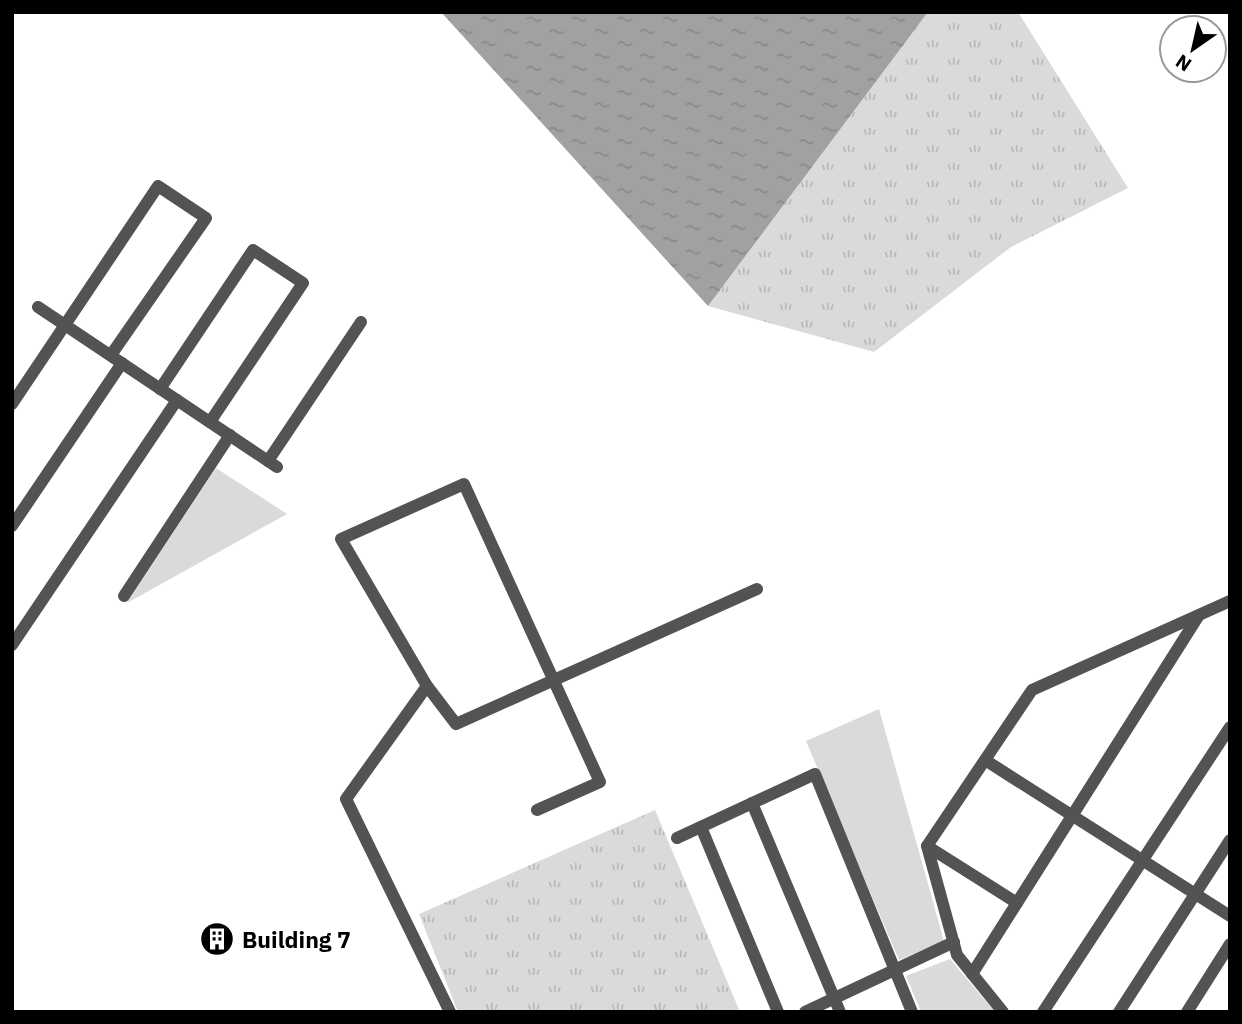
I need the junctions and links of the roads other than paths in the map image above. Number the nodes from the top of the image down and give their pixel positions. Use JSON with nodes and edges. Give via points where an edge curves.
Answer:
{"nodes":[{"id":1,"x":38,"y":307,"type":"dead end"},
{"id":2,"x":361,"y":322,"type":"dead end"},
{"id":3,"x":65,"y":325,"type":"junction"},
{"id":4,"x":116,"y":359,"type":"junction"},
{"id":5,"x":160,"y":389,"type":"junction"},
{"id":6,"x":177,"y":400,"type":"junction"},
{"id":7,"x":12,"y":404,"type":"edge"},
{"id":8,"x":209,"y":422,"type":"junction"},
{"id":9,"x":230,"y":435,"type":"junction"},
{"id":10,"x":12,"y":526,"type":"edge"},
{"id":11,"x":757,"y":589,"type":"dead end"},
{"id":12,"x":124,"y":596,"type":"dead end"},
{"id":13,"x":1230,"y":601,"type":"edge"},
{"id":14,"x":1199,"y":614,"type":"junction"},
{"id":15,"x":13,"y":644,"type":"edge"},
{"id":16,"x":554,"y":680,"type":"junction"},
{"id":17,"x":427,"y":686,"type":"junction"},
{"id":18,"x":1230,"y":727,"type":"edge"},
{"id":19,"x":985,"y":760,"type":"junction"},
{"id":20,"x":752,"y":803,"type":"junction"},
{"id":21,"x":537,"y":810,"type":"dead end"},
{"id":22,"x":1072,"y":815,"type":"junction"},
{"id":23,"x":701,"y":827,"type":"junction"},
{"id":24,"x":677,"y":838,"type":"dead end"},
{"id":25,"x":1230,"y":840,"type":"edge"},
{"id":26,"x":927,"y":846,"type":"junction"},
{"id":27,"x":1142,"y":859,"type":"junction"},
{"id":28,"x":1195,"y":893,"type":"junction"},
{"id":29,"x":1017,"y":904,"type":"junction"},
{"id":30,"x":1230,"y":916,"type":"edge"},
{"id":31,"x":954,"y":942,"type":"junction"},
{"id":32,"x":1230,"y":944,"type":"edge"},
{"id":33,"x":895,"y":970,"type":"junction"},
{"id":34,"x":972,"y":974,"type":"junction"},
{"id":35,"x":835,"y":998,"type":"junction"},
{"id":36,"x":450,"y":1012,"type":"edge"},
{"id":37,"x":778,"y":1012,"type":"edge"},
{"id":38,"x":805,"y":1012,"type":"edge"},
{"id":39,"x":840,"y":1012,"type":"edge"},
{"id":40,"x":912,"y":1012,"type":"edge"},
{"id":41,"x":1003,"y":1012,"type":"edge"},
{"id":42,"x":1043,"y":1012,"type":"edge"},
{"id":43,"x":1119,"y":1012,"type":"edge"},
{"id":44,"x":1187,"y":1012,"type":"edge"}],
"edges":[{"from":1,"to":3,"type":"street"},
{"from":2,"to":9,"type":"street","via":[[272,464]]},
{"from":3,"to":4,"type":"street"},
{"from":3,"to":4,"type":"street","via":[[158,186],[206,218]]},
{"from":3,"to":7,"type":"street"},
{"from":4,"to":5,"type":"street"},
{"from":4,"to":10,"type":"street"},
{"from":5,"to":6,"type":"street"},
{"from":5,"to":8,"type":"street","via":[[253,250],[303,283]]},
{"from":6,"to":8,"type":"street"},
{"from":6,"to":15,"type":"street"},
{"from":8,"to":9,"type":"street"},
{"from":9,"to":12,"type":"street"},
{"from":11,"to":16,"type":"street"},
{"from":13,"to":14,"type":"street"},
{"from":14,"to":19,"type":"street","via":[[1032,690]]},
{"from":14,"to":22,"type":"street"},
{"from":16,"to":17,"type":"street","via":[[456,724]]},
{"from":16,"to":17,"type":"street","via":[[464,484],[341,539]]},
{"from":16,"to":21,"type":"street","via":[[600,782]]},
{"from":17,"to":36,"type":"street","via":[[346,799]]},
{"from":18,"to":27,"type":"street"},
{"from":19,"to":22,"type":"street"},
{"from":19,"to":26,"type":"street"},
{"from":20,"to":23,"type":"street"},
{"from":20,"to":33,"type":"street","via":[[815,774]]},
{"from":20,"to":35,"type":"street"},
{"from":22,"to":27,"type":"street"},
{"from":22,"to":29,"type":"street"},
{"from":23,"to":24,"type":"street"},
{"from":23,"to":37,"type":"street"},
{"from":25,"to":28,"type":"street"},
{"from":26,"to":29,"type":"street"},
{"from":26,"to":31,"type":"street"},
{"from":27,"to":28,"type":"street"},
{"from":27,"to":42,"type":"street"},
{"from":28,"to":30,"type":"street"},
{"from":28,"to":43,"type":"street"},
{"from":29,"to":34,"type":"street"},
{"from":31,"to":33,"type":"street"},
{"from":31,"to":34,"type":"street","via":[[957,955]]},
{"from":32,"to":44,"type":"street"},
{"from":33,"to":35,"type":"street"},
{"from":33,"to":40,"type":"street"},
{"from":34,"to":41,"type":"street"},
{"from":35,"to":38,"type":"street"},
{"from":35,"to":39,"type":"street"}]}
